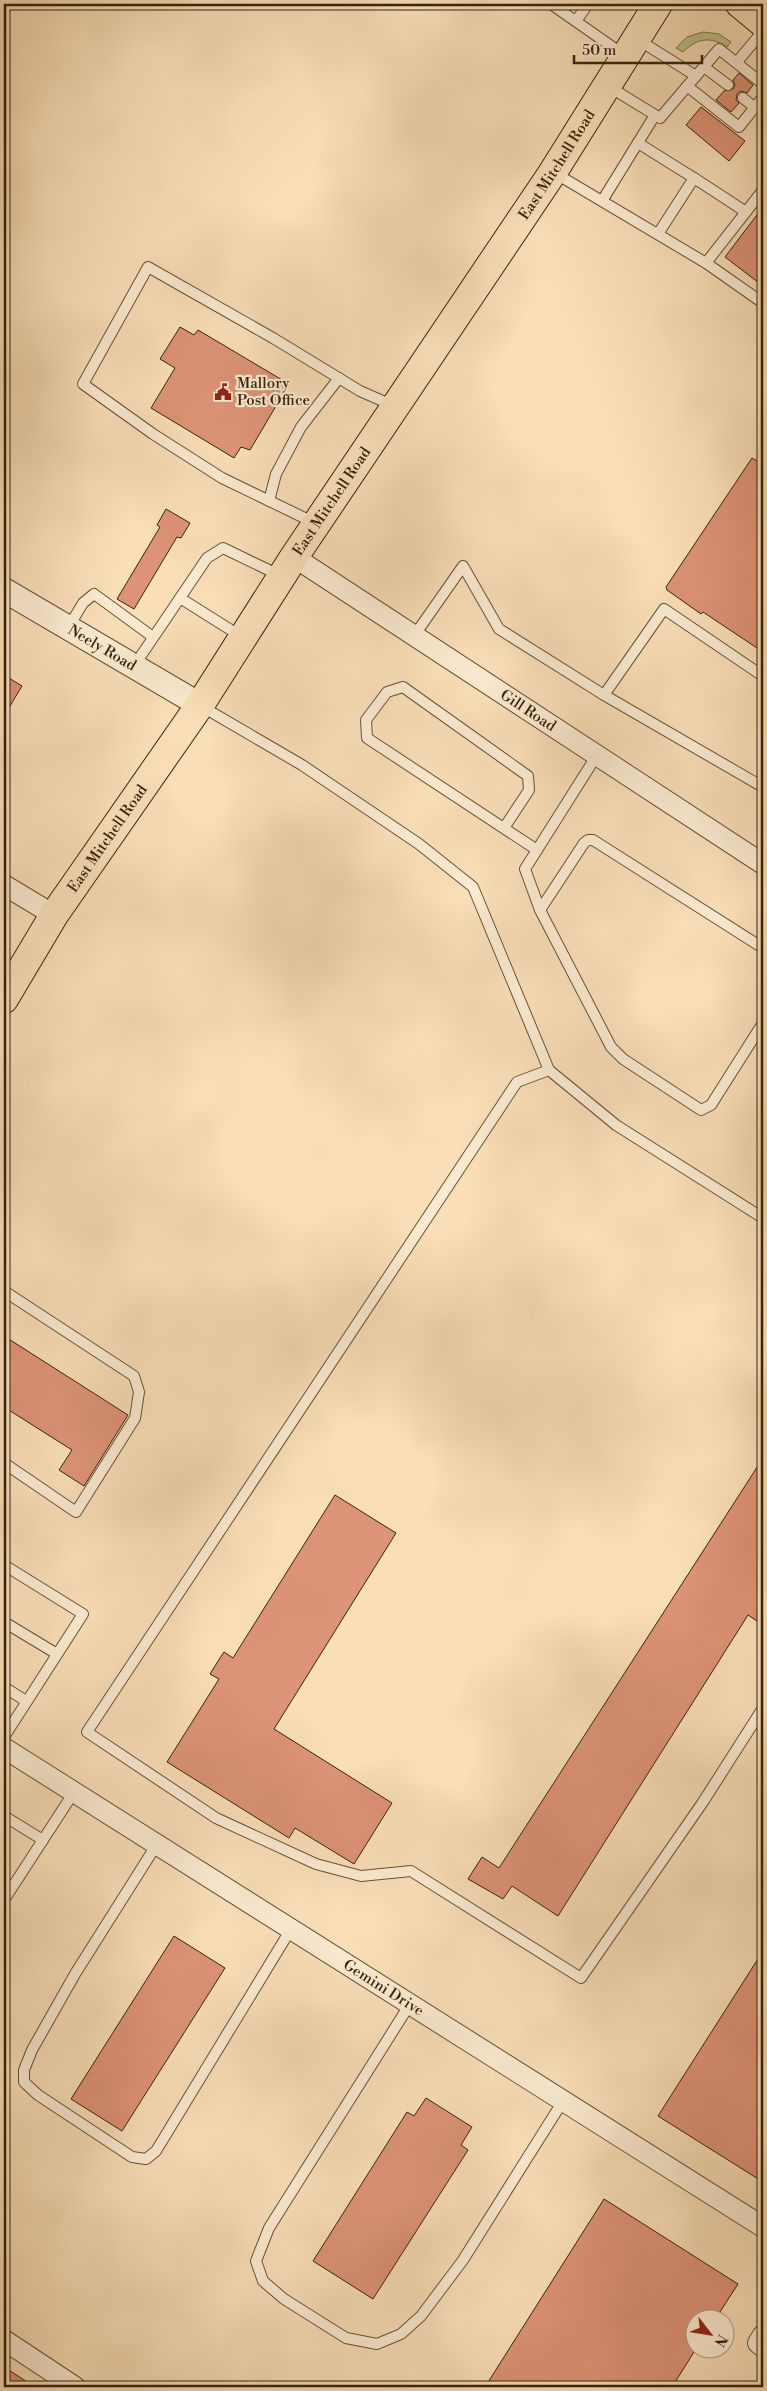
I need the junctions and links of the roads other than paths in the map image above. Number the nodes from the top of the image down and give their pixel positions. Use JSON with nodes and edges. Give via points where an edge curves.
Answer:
{"nodes":[{"id":1,"x":551,"y":4,"type":"edge"},
{"id":2,"x":588,"y":4,"type":"edge"},
{"id":3,"x":658,"y":4,"type":"edge"},
{"id":4,"x":740,"y":4,"type":"edge"},
{"id":5,"x":576,"y":21,"type":"junction"},
{"id":6,"x":763,"y":22,"type":"edge"},
{"id":7,"x":763,"y":31,"type":"edge"},
{"id":8,"x":631,"y":47,"type":"junction"},
{"id":9,"x":737,"y":62,"type":"junction"},
{"id":10,"x":704,"y":67,"type":"junction"},
{"id":11,"x":696,"y":76,"type":"junction"},
{"id":12,"x":763,"y":84,"type":"edge"},
{"id":13,"x":607,"y":86,"type":"junction"},
{"id":14,"x":687,"y":86,"type":"junction"},
{"id":15,"x":728,"y":86,"type":"dead end"},
{"id":16,"x":743,"y":98,"type":"dead end"},
{"id":17,"x":763,"y":98,"type":"edge"},
{"id":18,"x":755,"y":108,"type":"junction"},
{"id":19,"x":655,"y":114,"type":"junction"},
{"id":20,"x":638,"y":143,"type":"junction"},
{"id":21,"x":552,"y":172,"type":"junction"},
{"id":22,"x":694,"y":178,"type":"junction"},
{"id":23,"x":763,"y":190,"type":"edge"},
{"id":24,"x":602,"y":201,"type":"junction"},
{"id":25,"x":746,"y":212,"type":"junction"},
{"id":26,"x":658,"y":234,"type":"junction"},
{"id":27,"x":706,"y":263,"type":"junction"},
{"id":28,"x":763,"y":303,"type":"edge"},
{"id":29,"x":339,"y":378,"type":"junction"},
{"id":30,"x":395,"y":406,"type":"junction"},
{"id":31,"x":269,"y":501,"type":"junction"},
{"id":32,"x":317,"y":523,"type":"junction"},
{"id":33,"x":288,"y":567,"type":"junction"},
{"id":34,"x":4,"y":590,"type":"edge"},
{"id":35,"x":180,"y":598,"type":"junction"},
{"id":36,"x":68,"y":628,"type":"junction"},
{"id":37,"x":414,"y":636,"type":"junction"},
{"id":38,"x":153,"y":637,"type":"junction"},
{"id":39,"x":243,"y":638,"type":"junction"},
{"id":40,"x":134,"y":666,"type":"junction"},
{"id":41,"x":763,"y":676,"type":"edge"},
{"id":42,"x":604,"y":695,"type":"junction"},
{"id":43,"x":200,"y":706,"type":"junction"},
{"id":44,"x":597,"y":755,"type":"junction"},
{"id":45,"x":763,"y":787,"type":"edge"},
{"id":46,"x":504,"y":828,"type":"junction"},
{"id":47,"x":537,"y":850,"type":"junction"},
{"id":48,"x":763,"y":864,"type":"edge"},
{"id":49,"x":4,"y":885,"type":"edge"},
{"id":50,"x":540,"y":910,"type":"junction"},
{"id":51,"x":54,"y":915,"type":"junction"},
{"id":52,"x":763,"y":948,"type":"edge"},
{"id":53,"x":4,"y":999,"type":"edge"},
{"id":54,"x":763,"y":1023,"type":"edge"},
{"id":55,"x":549,"y":1070,"type":"junction"},
{"id":56,"x":763,"y":1218,"type":"edge"},
{"id":57,"x":4,"y":1291,"type":"edge"},
{"id":58,"x":4,"y":1463,"type":"edge"},
{"id":59,"x":4,"y":1565,"type":"edge"},
{"id":60,"x":4,"y":1622,"type":"edge"},
{"id":61,"x":57,"y":1654,"type":"junction"},
{"id":62,"x":4,"y":1686,"type":"edge"},
{"id":63,"x":26,"y":1701,"type":"junction"},
{"id":64,"x":763,"y":1708,"type":"edge"},
{"id":65,"x":4,"y":1738,"type":"edge"},
{"id":66,"x":4,"y":1748,"type":"edge"},
{"id":67,"x":74,"y":1792,"type":"junction"},
{"id":68,"x":4,"y":1816,"type":"edge"},
{"id":69,"x":43,"y":1840,"type":"junction"},
{"id":70,"x":156,"y":1844,"type":"junction"},
{"id":71,"x":4,"y":1900,"type":"edge"},
{"id":72,"x":291,"y":1929,"type":"junction"},
{"id":73,"x":410,"y":2004,"type":"junction"},
{"id":74,"x":563,"y":2101,"type":"junction"},
{"id":75,"x":763,"y":2227,"type":"edge"},
{"id":76,"x":763,"y":2335,"type":"edge"},
{"id":77,"x":4,"y":2340,"type":"edge"},
{"id":78,"x":763,"y":2347,"type":"edge"},
{"id":79,"x":75,"y":2387,"type":"edge"}],
"edges":[{"from":1,"to":5,"type":"lane"},
{"from":2,"to":5,"type":"lane"},
{"from":3,"to":8,"type":"main road","name":"East Mitchell Road"},
{"from":4,"to":6,"type":"main road"},
{"from":5,"to":8,"type":"lane"},
{"from":7,"to":9,"type":"lane"},
{"from":8,"to":11,"type":"lane"},
{"from":8,"to":13,"type":"main road","name":"East Mitchell Road"},
{"from":9,"to":10,"type":"lane","via":[[719,49]]},
{"from":9,"to":12,"type":"lane"},
{"from":10,"to":11,"type":"lane"},
{"from":10,"to":15,"type":"lane"},
{"from":11,"to":14,"type":"lane"},
{"from":13,"to":19,"type":"lane"},
{"from":13,"to":21,"type":"main road","name":"East Mitchell Road"},
{"from":14,"to":18,"type":"lane","via":[[739,127]]},
{"from":14,"to":19,"type":"lane","via":[[660,118]]},
{"from":16,"to":18,"type":"lane"},
{"from":17,"to":18,"type":"lane"},
{"from":19,"to":20,"type":"lane"},
{"from":20,"to":22,"type":"lane"},
{"from":20,"to":24,"type":"lane"},
{"from":21,"to":24,"type":"lane"},
{"from":21,"to":30,"type":"main road","name":"East Mitchell Road"},
{"from":22,"to":25,"type":"lane"},
{"from":22,"to":26,"type":"lane"},
{"from":23,"to":25,"type":"lane"},
{"from":24,"to":26,"type":"lane"},
{"from":25,"to":27,"type":"lane"},
{"from":26,"to":27,"type":"lane"},
{"from":27,"to":28,"type":"lane"},
{"from":29,"to":30,"type":"lane"},
{"from":29,"to":31,"type":"lane","via":[[301,427],[276,474]]},
{"from":29,"to":31,"type":"lane","via":[[148,267],[83,384],[222,478]]},
{"from":30,"to":32,"type":"main road","name":"East Mitchell Road"},
{"from":31,"to":32,"type":"lane"},
{"from":32,"to":33,"type":"main road","name":"East Mitchell Road"},
{"from":33,"to":35,"type":"lane","via":[[223,548],[208,558]]},
{"from":33,"to":37,"type":"street","name":"Gill Road"},
{"from":33,"to":39,"type":"main road","name":"East Mitchell Road"},
{"from":34,"to":36,"type":"street","name":"Neely Road"},
{"from":35,"to":38,"type":"lane"},
{"from":35,"to":39,"type":"lane"},
{"from":36,"to":38,"type":"lane","via":[[83,602],[94,594]]},
{"from":36,"to":40,"type":"street","name":"Neely Road"},
{"from":37,"to":42,"type":"lane","via":[[463,566],[499,628]]},
{"from":37,"to":44,"type":"street","name":"Gill Road"},
{"from":38,"to":40,"type":"lane"},
{"from":39,"to":43,"type":"main road","name":"East Mitchell Road"},
{"from":40,"to":43,"type":"street","name":"Neely Road"},
{"from":41,"to":42,"type":"lane","via":[[664,609]]},
{"from":42,"to":45,"type":"lane"},
{"from":43,"to":51,"type":"main road","name":"East Mitchell Road"},
{"from":43,"to":55,"type":"lane","via":[[302,765],[419,844],[473,887]]},
{"from":44,"to":47,"type":"lane"},
{"from":44,"to":48,"type":"street","name":"Gill Road"},
{"from":46,"to":46,"type":"lane","via":[[366,738],[366,720],[387,692],[403,687],[528,776],[529,790]]},
{"from":46,"to":47,"type":"lane"},
{"from":47,"to":50,"type":"lane","via":[[525,869]]},
{"from":49,"to":51,"type":"street"},
{"from":50,"to":52,"type":"lane","via":[[584,843],[594,840]]},
{"from":50,"to":54,"type":"lane","via":[[611,1047],[623,1059],[702,1110],[711,1105]]},
{"from":51,"to":53,"type":"main road","name":"East Mitchell Road"},
{"from":55,"to":56,"type":"lane","via":[[616,1125]]},
{"from":55,"to":64,"type":"lane","via":[[517,1082],[87,1732],[216,1818],[316,1864],[361,1876],[412,1871],[581,1978],[703,1802]]},
{"from":57,"to":58,"type":"lane","via":[[134,1376],[139,1392],[135,1418],[76,1512]]},
{"from":59,"to":61,"type":"lane","via":[[83,1614]]},
{"from":60,"to":61,"type":"lane"},
{"from":61,"to":63,"type":"lane"},
{"from":62,"to":63,"type":"lane"},
{"from":63,"to":65,"type":"lane"},
{"from":66,"to":67,"type":"street","name":"Gemini Drive"},
{"from":67,"to":69,"type":"lane"},
{"from":67,"to":70,"type":"street","name":"Gemini Drive"},
{"from":68,"to":69,"type":"lane"},
{"from":69,"to":71,"type":"lane"},
{"from":70,"to":72,"type":"street","name":"Gemini Drive"},
{"from":70,"to":72,"type":"lane","via":[[75,1974],[24,2070],[24,2082],[38,2095],[132,2158],[146,2159],[156,2151]]},
{"from":72,"to":73,"type":"street","name":"Gemini Drive"},
{"from":73,"to":74,"type":"street","name":"Gemini Drive"},
{"from":73,"to":74,"type":"lane","via":[[270,2228],[256,2261],[263,2281],[284,2299],[346,2338],[377,2344],[401,2334],[421,2316],[463,2260]]},
{"from":74,"to":75,"type":"street","name":"Gemini Drive"},
{"from":76,"to":78,"type":"street","via":[[758,2343]]},
{"from":77,"to":79,"type":"street"}]}
